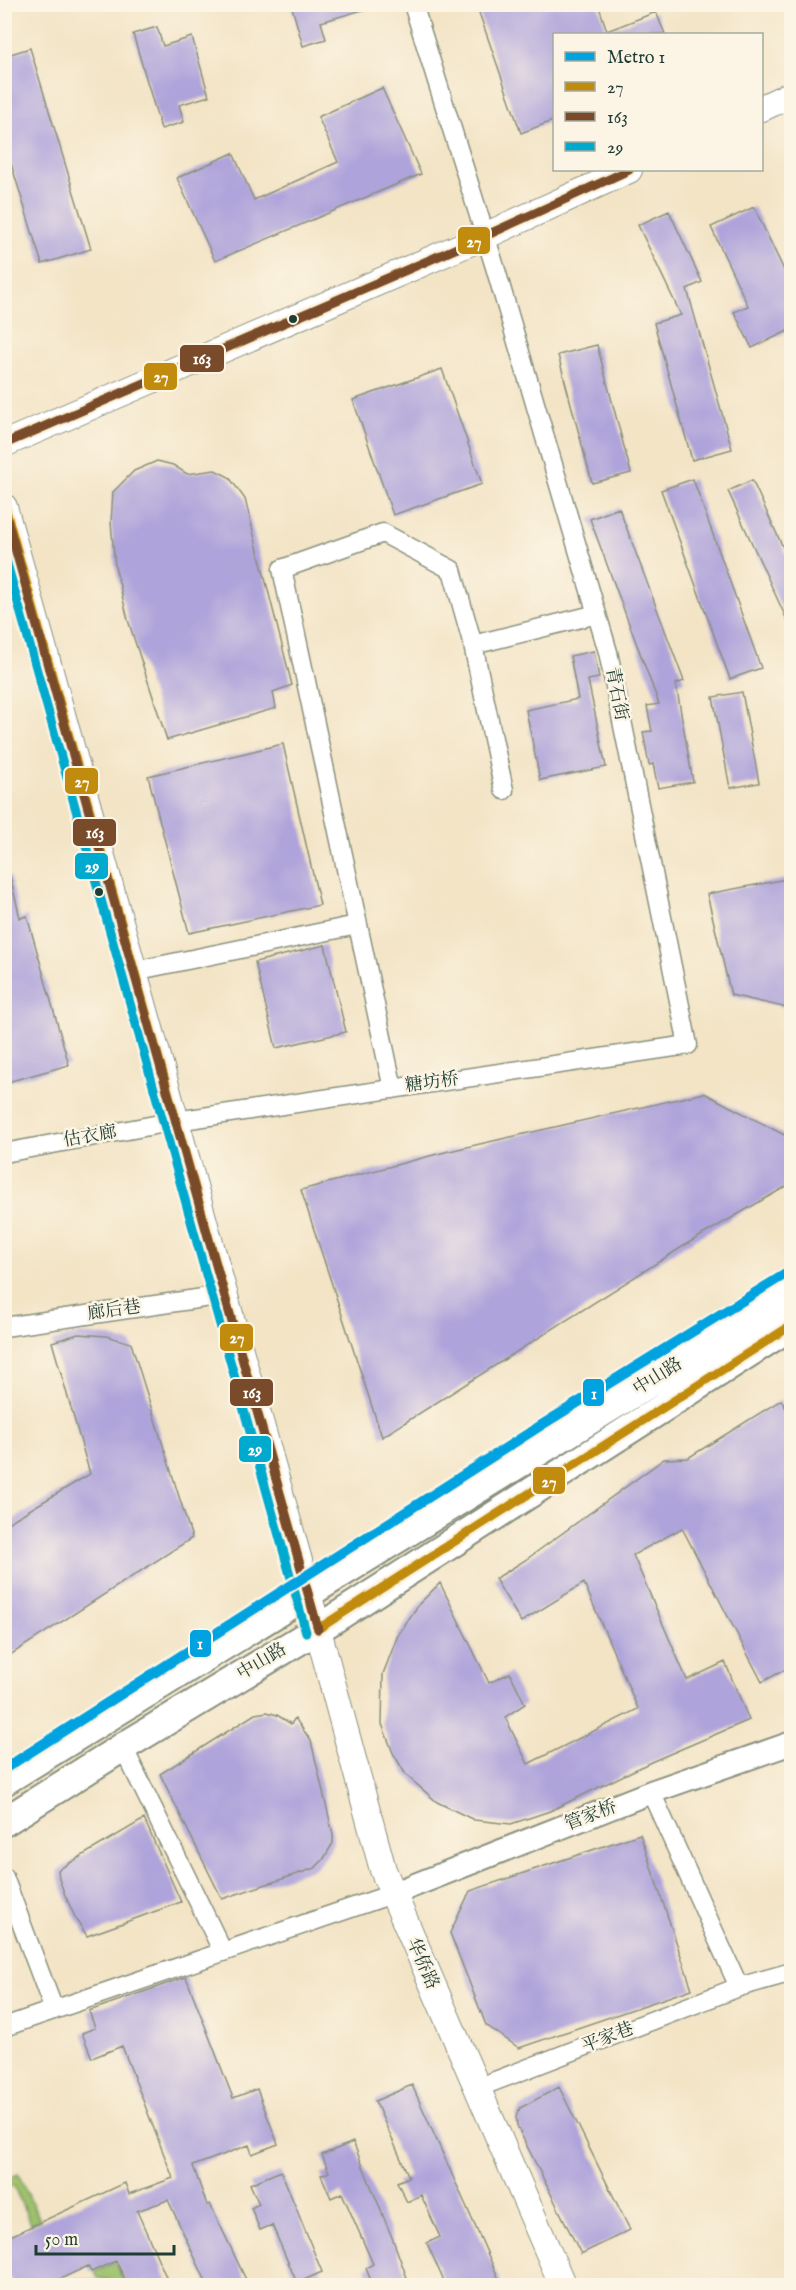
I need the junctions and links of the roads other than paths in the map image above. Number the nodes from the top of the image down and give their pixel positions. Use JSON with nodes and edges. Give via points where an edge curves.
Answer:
{"nodes":[{"id":1,"x":413,"y":4,"type":"edge"},
{"id":2,"x":792,"y":94,"type":"edge"},
{"id":3,"x":763,"y":108,"type":"edge"},
{"id":4,"x":627,"y":171,"type":"edge"},
{"id":5,"x":485,"y":236,"type":"junction"},
{"id":6,"x":4,"y":444,"type":"edge"},
{"id":7,"x":4,"y":507,"type":"edge"},
{"id":8,"x":597,"y":614,"type":"dead end"},
{"id":9,"x":473,"y":645,"type":"junction"},
{"id":10,"x":504,"y":790,"type":"dead end"},
{"id":11,"x":357,"y":925,"type":"junction"},
{"id":12,"x":134,"y":971,"type":"junction"},
{"id":13,"x":688,"y":1045,"type":"joint"},
{"id":14,"x":393,"y":1089,"type":"junction"},
{"id":15,"x":176,"y":1121,"type":"junction"},
{"id":16,"x":4,"y":1153,"type":"edge"},
{"id":17,"x":224,"y":1295,"type":"junction"},
{"id":18,"x":792,"y":1295,"type":"edge"},
{"id":19,"x":4,"y":1327,"type":"edge"},
{"id":20,"x":791,"y":1330,"type":"edge"},
{"id":21,"x":308,"y":1593,"type":"junction"},
{"id":22,"x":318,"y":1629,"type":"junction"},
{"id":23,"x":792,"y":1743,"type":"edge"},
{"id":24,"x":123,"y":1747,"type":"junction"},
{"id":25,"x":4,"y":1781,"type":"edge"},
{"id":26,"x":651,"y":1792,"type":"junction"},
{"id":27,"x":4,"y":1822,"type":"edge"},
{"id":28,"x":4,"y":1877,"type":"edge"},
{"id":29,"x":392,"y":1894,"type":"junction"},
{"id":30,"x":223,"y":1952,"type":"junction"},
{"id":31,"x":792,"y":1972,"type":"edge"},
{"id":32,"x":739,"y":1987,"type":"junction"},
{"id":33,"x":54,"y":2010,"type":"junction"},
{"id":34,"x":4,"y":2027,"type":"edge"},
{"id":35,"x":477,"y":2088,"type":"junction"},
{"id":36,"x":563,"y":2286,"type":"edge"}],
"edges":[{"from":1,"to":5,"type":"street","name":"青石街"},
{"from":2,"to":3,"type":"main road"},
{"from":4,"to":5,"type":"main road"},
{"from":5,"to":6,"type":"main road"},
{"from":5,"to":13,"type":"street","name":"青石街","via":[[608,652]]},
{"from":7,"to":12,"type":"main road","name":"华侨路"},
{"from":8,"to":9,"type":"street"},
{"from":9,"to":10,"type":"street"},
{"from":9,"to":11,"type":"street","via":[[452,570],[383,533],[282,569]]},
{"from":11,"to":12,"type":"street"},
{"from":11,"to":14,"type":"street"},
{"from":12,"to":15,"type":"main road","name":"华侨路"},
{"from":13,"to":14,"type":"street","name":"糖坊桥"},
{"from":14,"to":15,"type":"street","name":"糖坊桥"},
{"from":15,"to":16,"type":"street","name":"估衣廊"},
{"from":15,"to":17,"type":"main road","name":"华侨路"},
{"from":17,"to":19,"type":"street","name":"廊后巷"},
{"from":17,"to":21,"type":"main road","name":"华侨路"},
{"from":18,"to":21,"type":"main road","name":"中山路"},
{"from":20,"to":22,"type":"main road","name":"中山路"},
{"from":21,"to":22,"type":"main road","name":"华侨路"},
{"from":21,"to":25,"type":"main road","name":"中山路"},
{"from":22,"to":24,"type":"main road","name":"中山路"},
{"from":22,"to":29,"type":"main road","name":"华侨路"},
{"from":23,"to":26,"type":"street","name":"管家桥"},
{"from":24,"to":27,"type":"main road","name":"中山路"},
{"from":24,"to":30,"type":"street"},
{"from":26,"to":29,"type":"street","name":"管家桥"},
{"from":26,"to":32,"type":"street"},
{"from":28,"to":33,"type":"street"},
{"from":29,"to":30,"type":"street"},
{"from":29,"to":35,"type":"main road","name":"华侨路"},
{"from":30,"to":33,"type":"street"},
{"from":31,"to":32,"type":"street","name":"平家巷"},
{"from":32,"to":35,"type":"street","name":"平家巷"},
{"from":33,"to":34,"type":"street"},
{"from":35,"to":36,"type":"main road","name":"华侨路"}]}
